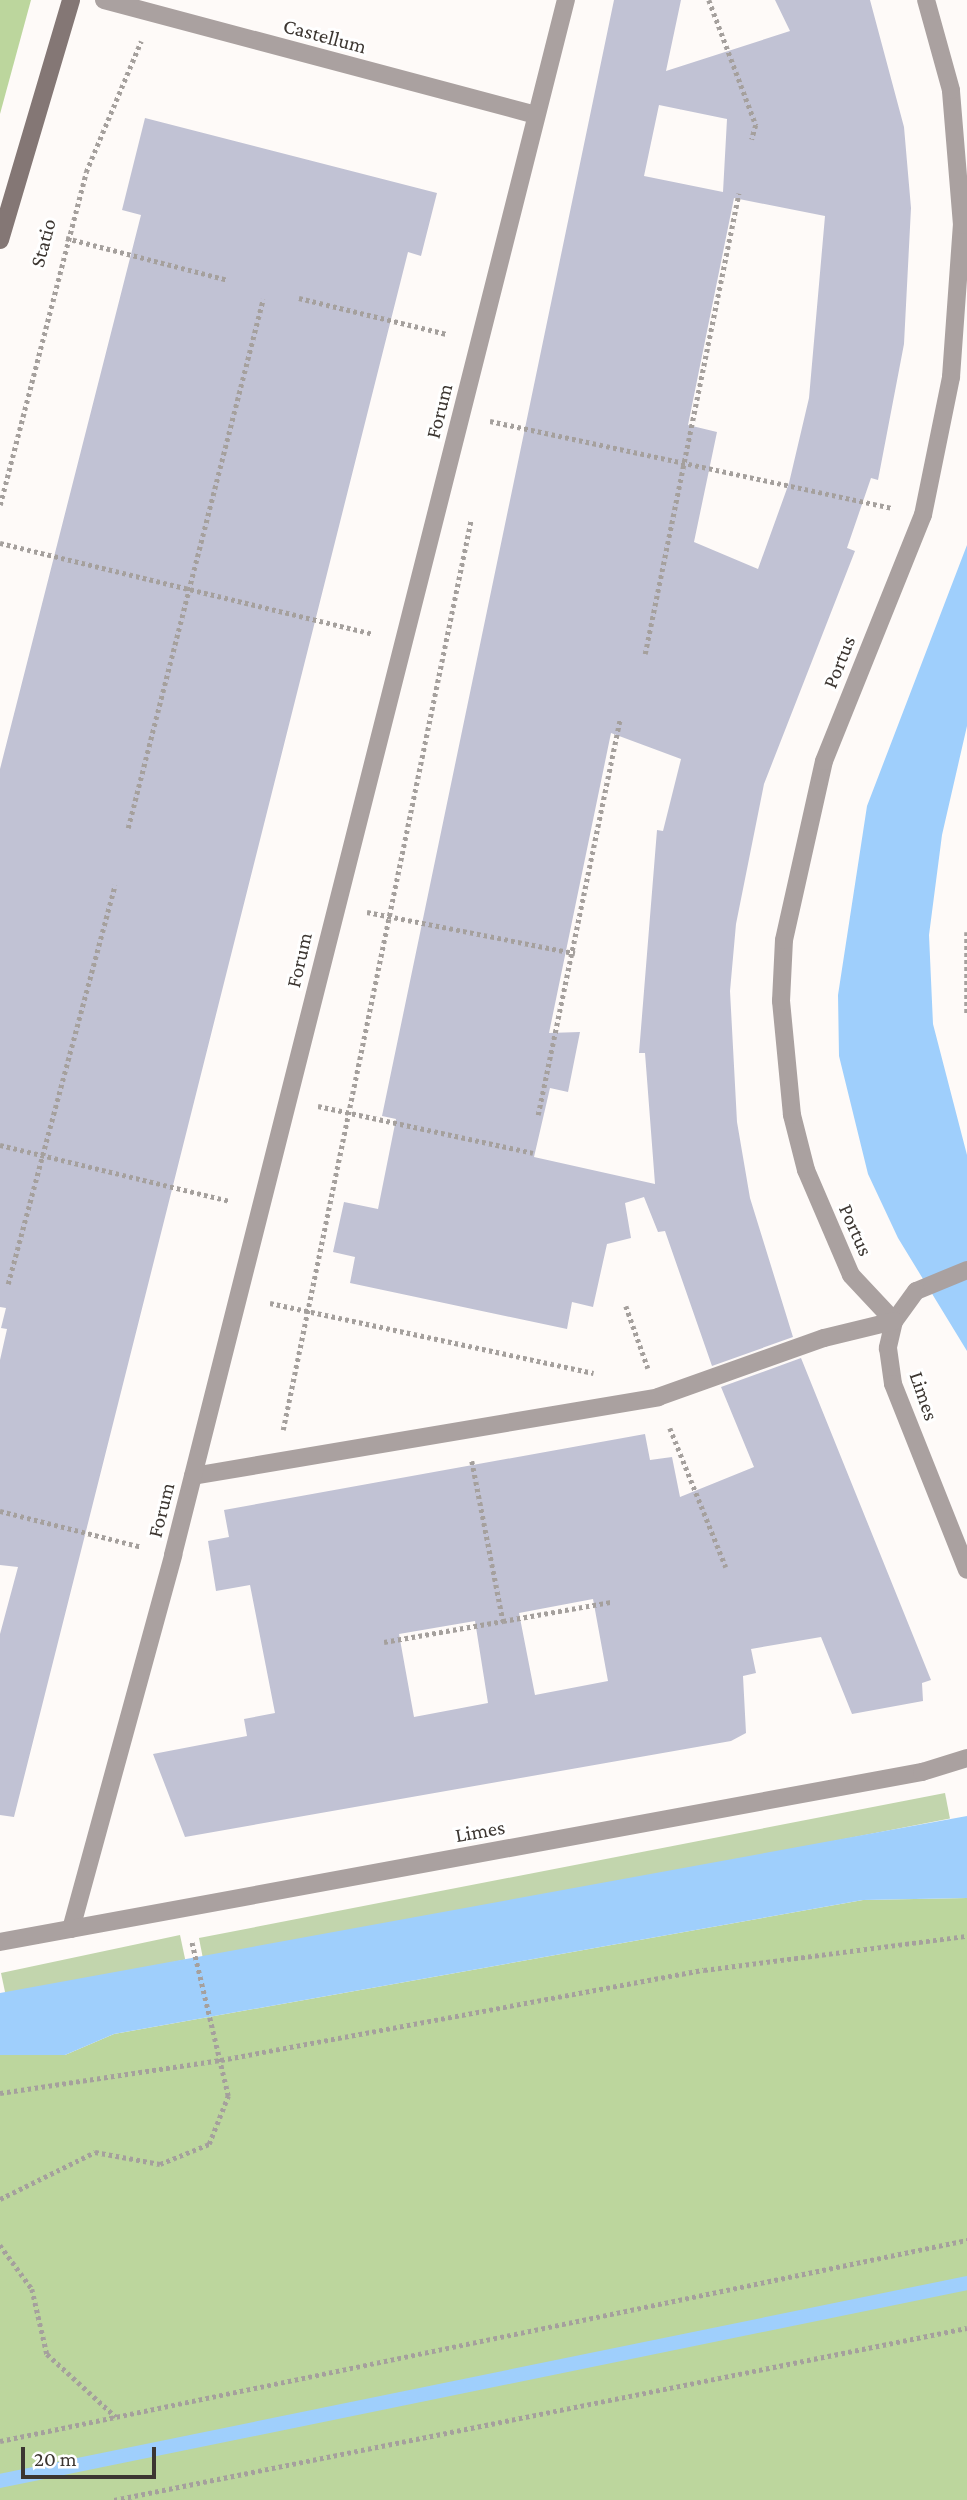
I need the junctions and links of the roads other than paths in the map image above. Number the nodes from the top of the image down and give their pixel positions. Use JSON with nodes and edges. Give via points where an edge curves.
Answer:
{"nodes":[{"id":1,"x":71,"y":0,"type":"edge"},
{"id":2,"x":104,"y":0,"type":"edge"},
{"id":3,"x":566,"y":0,"type":"edge"},
{"id":4,"x":926,"y":0,"type":"edge"},
{"id":5,"x":536,"y":115,"type":"junction"},
{"id":6,"x":0,"y":240,"type":"edge"},
{"id":7,"x":967,"y":1270,"type":"edge"},
{"id":8,"x":894,"y":1321,"type":"junction"},
{"id":9,"x":193,"y":1476,"type":"junction"},
{"id":10,"x":967,"y":1570,"type":"edge"},
{"id":11,"x":967,"y":1758,"type":"edge"},
{"id":12,"x":71,"y":1929,"type":"junction"},
{"id":13,"x":0,"y":1942,"type":"edge"}],
"edges":[{"from":1,"to":6,"type":"street","name":"Statio"},
{"from":2,"to":5,"type":"street","name":"Castellum"},
{"from":3,"to":5,"type":"street","name":"Forum"},
{"from":4,"to":8,"type":"street","name":"Portus","via":[[951,90],[962,225],[951,377],[923,515],[824,761],[784,940],[782,1001],[792,1115],[806,1170],[851,1275]]},
{"from":5,"to":9,"type":"street","name":"Forum"},
{"from":7,"to":8,"type":"street","name":"Limes","via":[[916,1291]]},
{"from":8,"to":9,"type":"street","via":[[824,1338],[658,1397]]},
{"from":8,"to":10,"type":"street","name":"Limes","via":[[888,1348],[893,1384]]},
{"from":9,"to":12,"type":"street","name":"Forum"},
{"from":11,"to":12,"type":"street","name":"Limes","via":[[922,1772]]},
{"from":12,"to":13,"type":"street","name":"Limes"}]}
